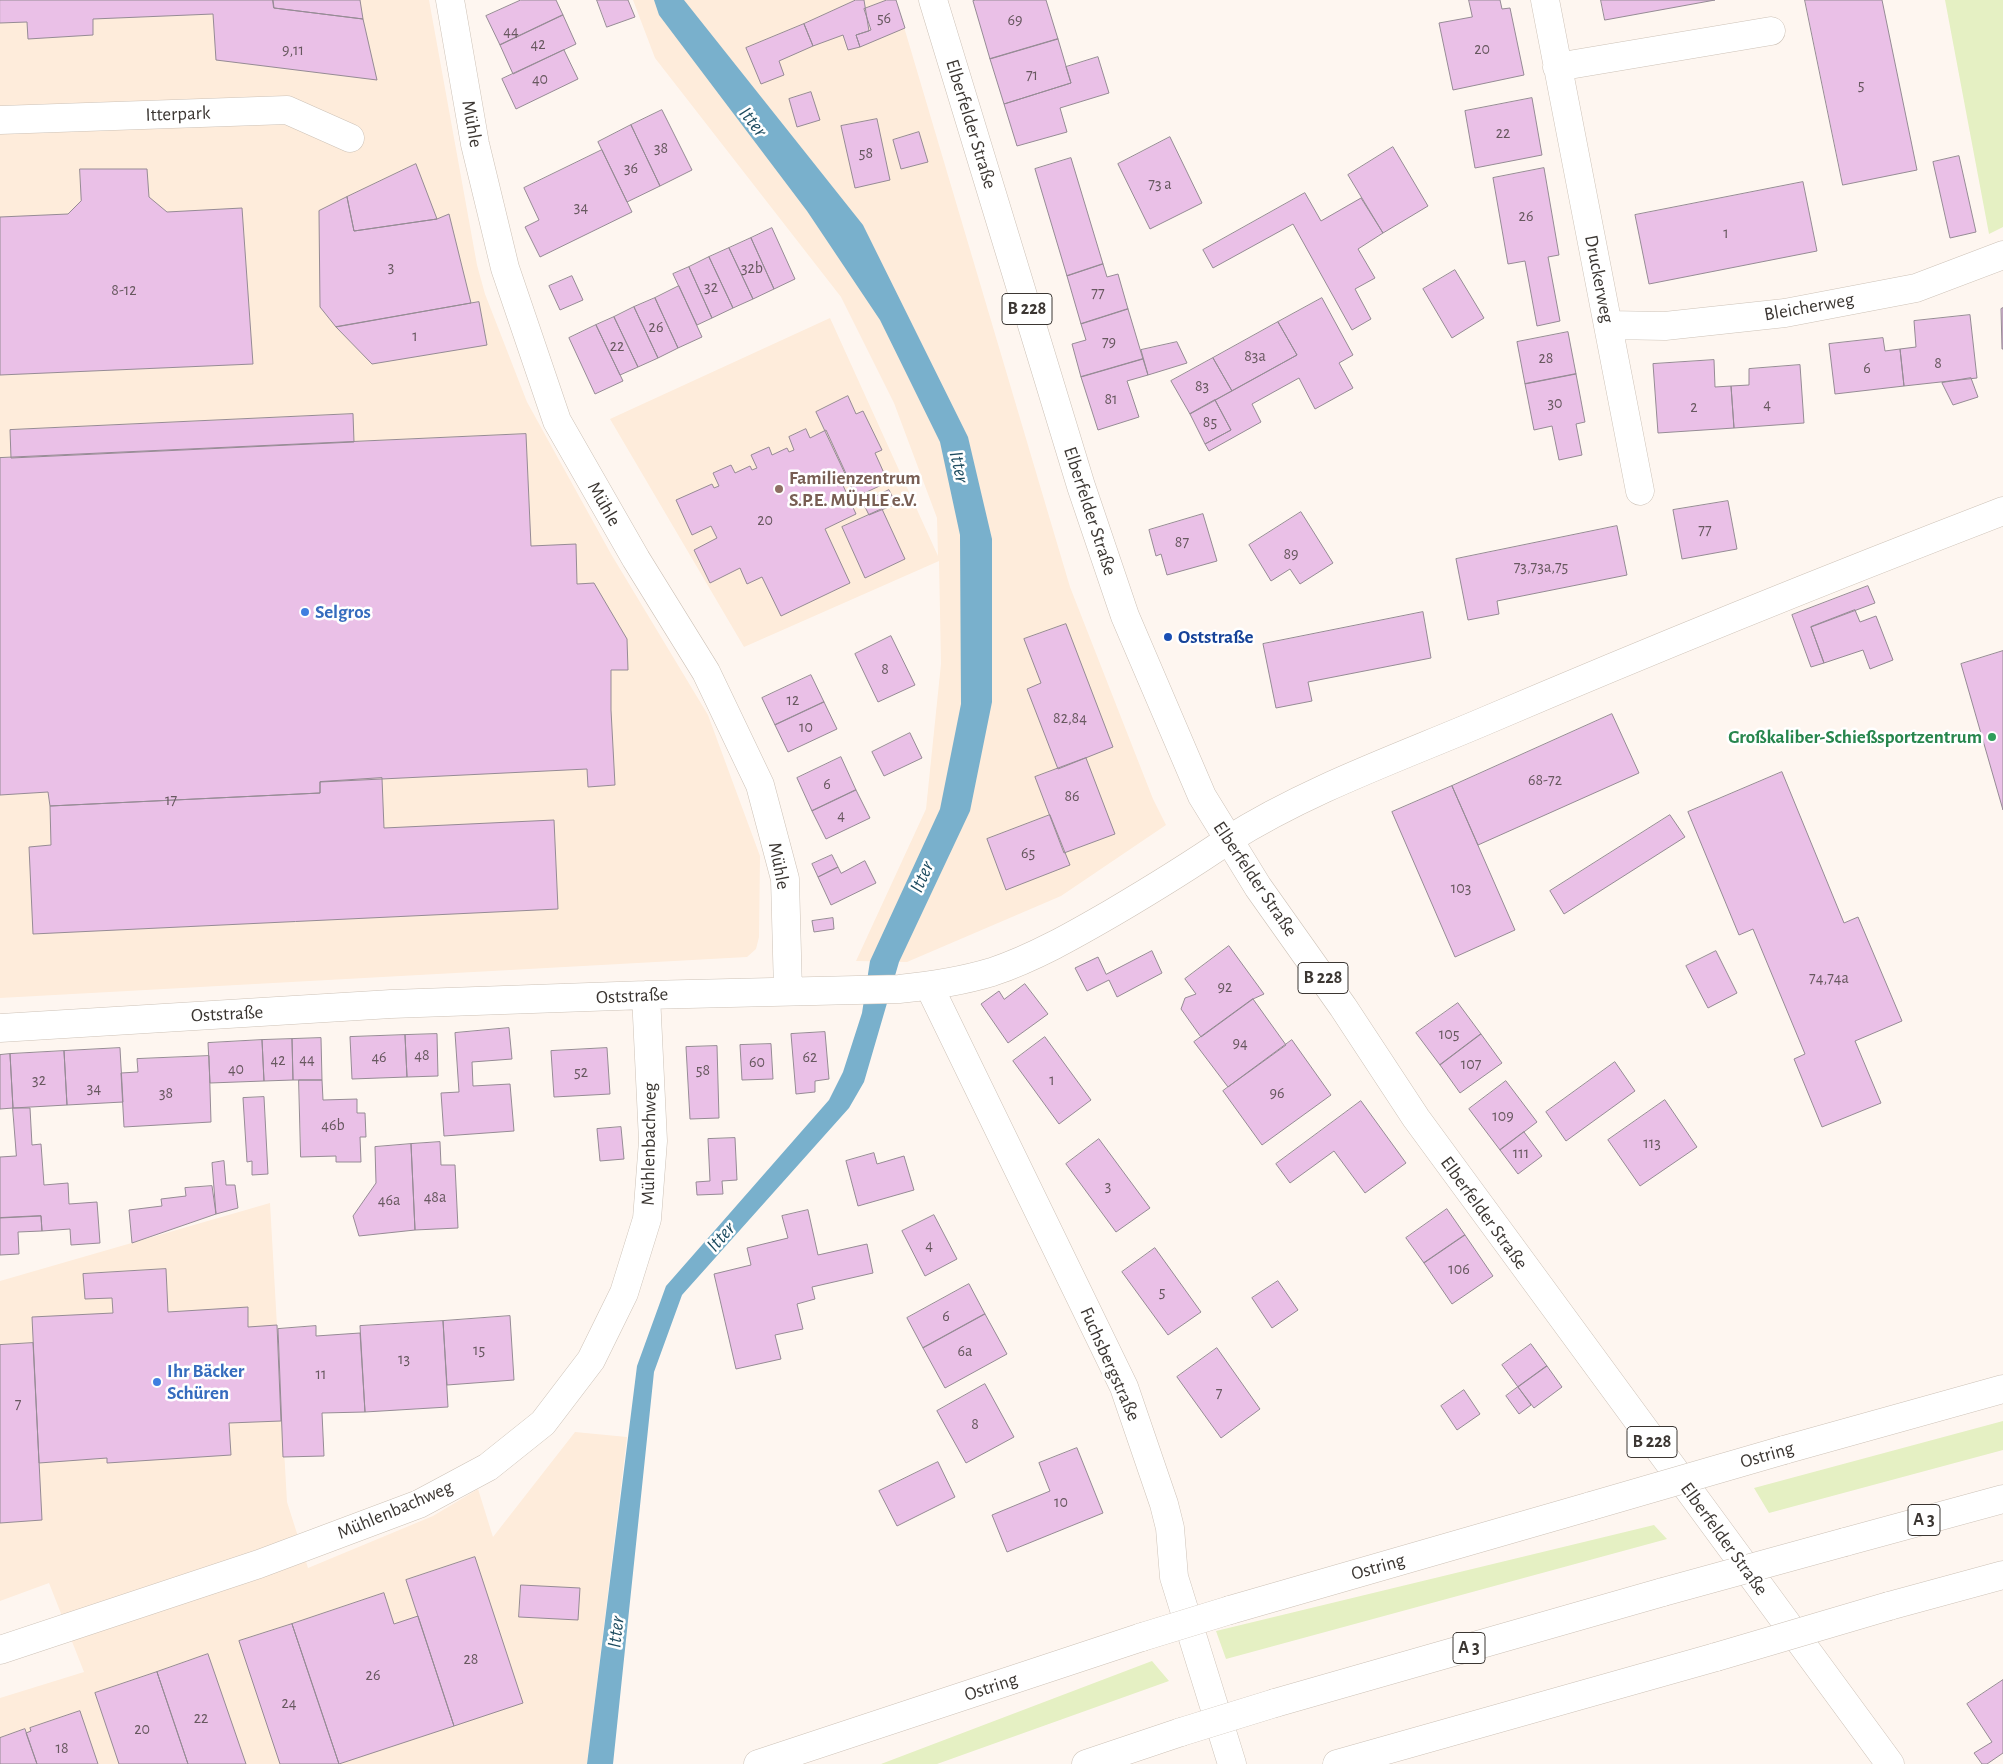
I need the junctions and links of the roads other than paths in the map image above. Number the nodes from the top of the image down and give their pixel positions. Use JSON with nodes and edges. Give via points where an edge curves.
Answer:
{"nodes":[{"id":1,"x":450,"y":0,"type":"edge"},
{"id":2,"x":933,"y":0,"type":"edge"},
{"id":3,"x":1544,"y":0,"type":"edge"},
{"id":4,"x":1771,"y":31,"type":"dead end"},
{"id":5,"x":1557,"y":67,"type":"junction"},
{"id":6,"x":0,"y":120,"type":"edge"},
{"id":7,"x":350,"y":138,"type":"dead end"},
{"id":8,"x":2003,"y":254,"type":"edge"},
{"id":9,"x":1608,"y":325,"type":"junction"},
{"id":10,"x":1640,"y":491,"type":"dead end"},
{"id":11,"x":2003,"y":511,"type":"edge"},
{"id":12,"x":1228,"y":840,"type":"junction"},
{"id":13,"x":929,"y":986,"type":"junction"},
{"id":14,"x":788,"y":991,"type":"junction"},
{"id":15,"x":646,"y":995,"type":"junction"},
{"id":16,"x":0,"y":1028,"type":"edge"},
{"id":17,"x":2003,"y":1388,"type":"edge"},
{"id":18,"x":2003,"y":1499,"type":"edge"},
{"id":19,"x":2003,"y":1576,"type":"edge"},
{"id":20,"x":0,"y":1650,"type":"edge"},
{"id":21,"x":758,"y":1764,"type":"edge"},
{"id":22,"x":1086,"y":1764,"type":"edge"},
{"id":23,"x":1232,"y":1764,"type":"edge"},
{"id":24,"x":1337,"y":1764,"type":"edge"},
{"id":25,"x":1890,"y":1764,"type":"edge"}],
"edges":[{"from":1,"to":14,"type":"main road","name":"Mühle","via":[[475,144],[505,268],[557,421],[636,559],[706,672],[760,785],[785,878]]},
{"from":2,"to":12,"type":"main road","name":"Elberfelder Straße","number":"B 228","via":[[1078,476],[1125,616],[1192,776]]},
{"from":3,"to":5,"type":"main road","name":"Druckerweg"},
{"from":4,"to":5,"type":"main road"},
{"from":5,"to":9,"type":"main road","name":"Druckerweg"},
{"from":6,"to":7,"type":"main road","name":"Itterpark","via":[[287,110]]},
{"from":8,"to":9,"type":"main road","name":"Bleicherweg","via":[[1916,288],[1785,313],[1664,326]]},
{"from":9,"to":10,"type":"main road","name":"Druckerweg"},
{"from":11,"to":12,"type":"main road","name":"Oststraße","via":[[1549,694],[1282,808]]},
{"from":12,"to":13,"type":"main road","name":"Oststraße","via":[[1174,876],[1032,956],[992,972]]},
{"from":12,"to":25,"type":"main road","name":"Elberfelder Straße","number":"B 228","via":[[1416,1118]]},
{"from":13,"to":14,"type":"main road","name":"Oststraße"},
{"from":13,"to":23,"type":"main road","name":"Fuchsbergstraße","via":[[1124,1387],[1164,1504],[1170,1528],[1174,1577]]},
{"from":14,"to":15,"type":"main road","name":"Oststraße"},
{"from":15,"to":16,"type":"main road","name":"Oststraße","via":[[391,1004]]},
{"from":15,"to":20,"type":"main road","name":"Mühlenbachweg","via":[[653,1141],[647,1219],[624,1293],[592,1360],[543,1424],[488,1467],[419,1504],[259,1564]]},
{"from":17,"to":21,"type":"main road","name":"Ostring","bridge":true,"via":[[1230,1610]]},
{"from":18,"to":22,"type":"main road","number":"A 3","bridge":true,"via":[[1275,1703]]},
{"from":19,"to":24,"type":"main road","bridge":true}]}
